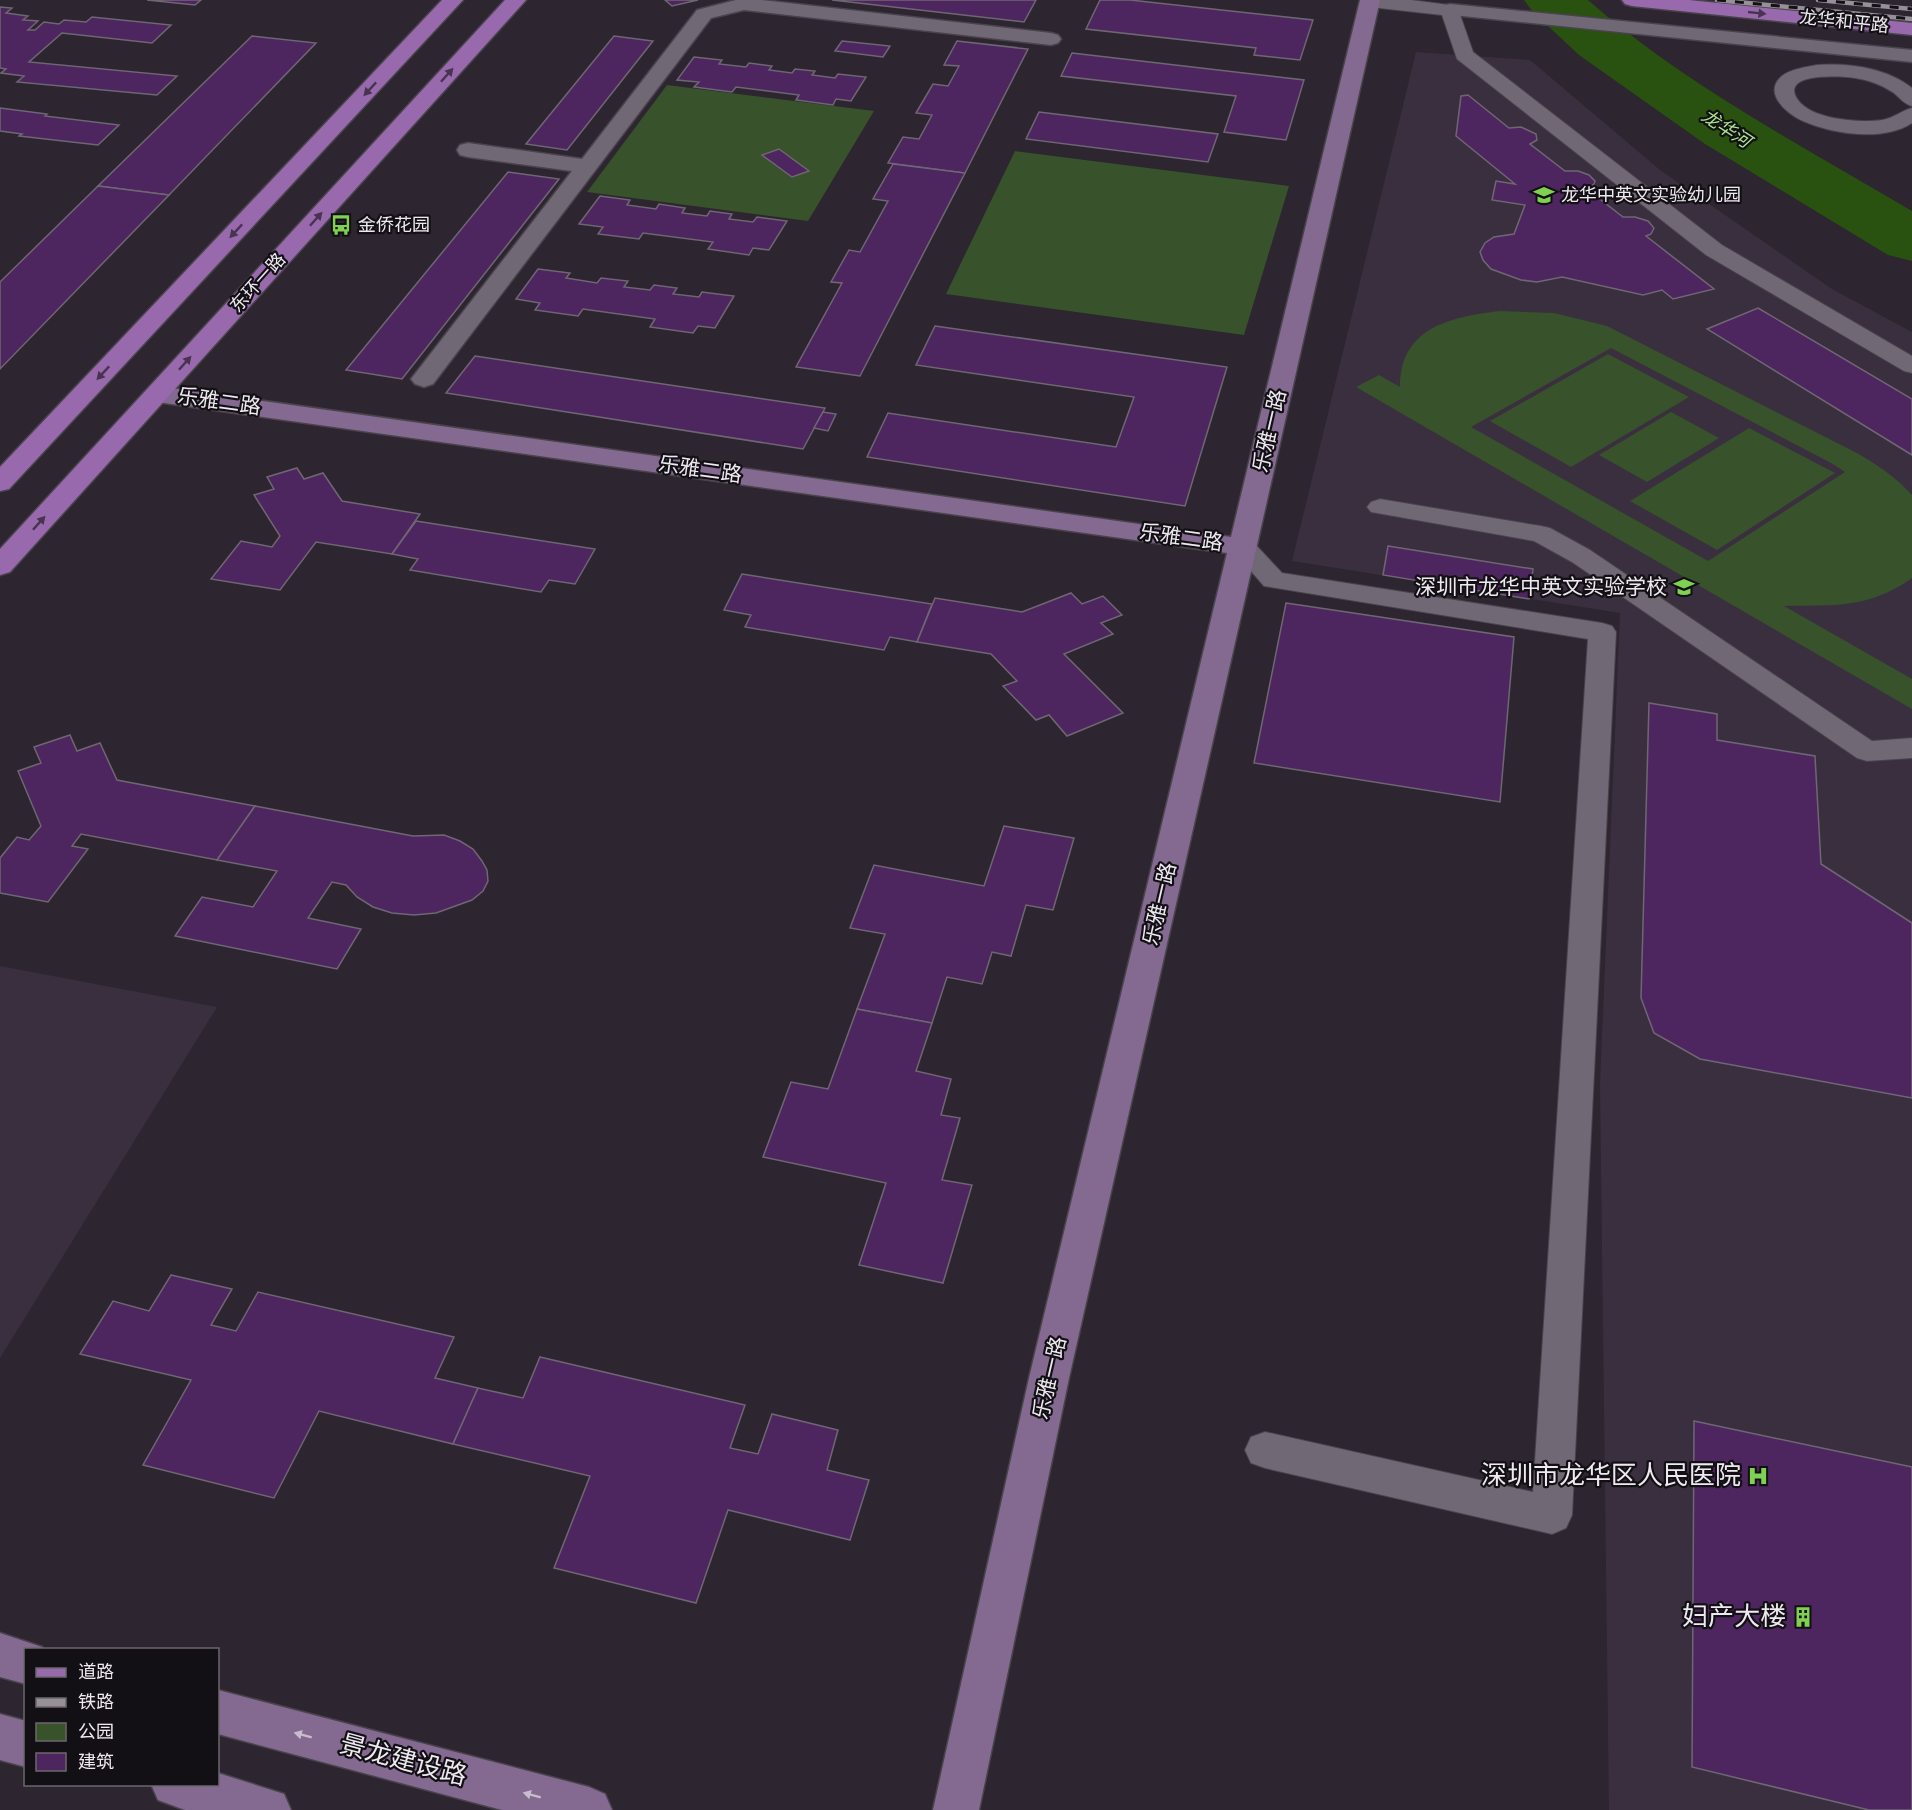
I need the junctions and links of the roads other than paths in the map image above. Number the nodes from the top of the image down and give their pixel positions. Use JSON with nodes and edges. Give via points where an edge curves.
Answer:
{"nodes":[{"id":1,"x":453,"y":0,"type":"edge"},
{"id":2,"x":516,"y":0,"type":"edge"},
{"id":3,"x":1370,"y":0,"type":"edge"},
{"id":4,"x":1632,"y":0,"type":"edge"},
{"id":5,"x":1450,"y":10,"type":"junction"},
{"id":6,"x":1912,"y":29,"type":"edge"},
{"id":7,"x":1051,"y":39,"type":"dead end"},
{"id":8,"x":1821,"y":47,"type":"junction"},
{"id":9,"x":1912,"y":56,"type":"edge"},
{"id":10,"x":1826,"y":70,"type":"junction"},
{"id":11,"x":1912,"y":100,"type":"edge"},
{"id":12,"x":1912,"y":114,"type":"edge"},
{"id":13,"x":468,"y":150,"type":"dead end"},
{"id":14,"x":588,"y":166,"type":"junction"},
{"id":15,"x":1912,"y":366,"type":"edge"},
{"id":16,"x":424,"y":379,"type":"dead end"},
{"id":17,"x":157,"y":394,"type":"junction"},
{"id":18,"x":1,"y":481,"type":"edge"},
{"id":19,"x":1380,"y":507,"type":"dead end"},
{"id":20,"x":1243,"y":547,"type":"junction"},
{"id":21,"x":0,"y":566,"type":"edge"},
{"id":22,"x":1912,"y":748,"type":"edge"},
{"id":23,"x":1264,"y":1450,"type":"dead end"},
{"id":24,"x":0,"y":1655,"type":"edge"},
{"id":25,"x":24,"y":1661,"type":"edge"},
{"id":26,"x":219,"y":1712,"type":"edge"},
{"id":27,"x":0,"y":1737,"type":"edge"},
{"id":28,"x":24,"y":1743,"type":"edge"},
{"id":29,"x":178,"y":1786,"type":"edge"},
{"id":30,"x":268,"y":1810,"type":"edge"},
{"id":31,"x":589,"y":1810,"type":"edge"},
{"id":32,"x":956,"y":1810,"type":"edge"}],
"edges":[{"from":1,"to":18,"type":"main road","one_way":true},
{"from":17,"to":2,"type":"main road","name":"东环一路","one_way":true},
{"from":3,"to":5,"type":"lane"},
{"from":3,"to":20,"type":"street","name":"乐雅一路"},
{"from":4,"to":6,"type":"main road","name":"龙华和平路","one_way":true},
{"from":5,"to":8,"type":"street"},
{"from":5,"to":15,"type":"lane","via":[[1464,55],[1714,250]]},
{"from":7,"to":14,"type":"street","via":[[744,4],[704,14]]},
{"from":8,"to":9,"type":"street"},
{"from":8,"to":10,"type":"lane"},
{"from":10,"to":11,"type":"lane","via":[[1876,77],[1903,90]]},
{"from":10,"to":12,"type":"lane","via":[[1788,81],[1784,89],[1786,98],[1807,115],[1824,122],[1864,128],[1897,124]]},
{"from":13,"to":14,"type":"street"},
{"from":14,"to":16,"type":"street"},
{"from":17,"to":20,"type":"street","name":"乐雅二路"},
{"from":21,"to":17,"type":"main road","name":"东环一路","one_way":true},
{"from":19,"to":22,"type":"lane","via":[[1541,534],[1581,556],[1867,751]]},
{"from":20,"to":23,"type":"lane","via":[[1274,580],[1602,632],[1552,1515]]},
{"from":20,"to":32,"type":"street","name":"乐雅一路","via":[[1049,1378]]},
{"from":24,"to":25,"type":"street"},
{"from":31,"to":26,"type":"street","name":"景龙建设路","one_way":true},
{"from":27,"to":28,"type":"street"},
{"from":29,"to":30,"type":"street"}]}
